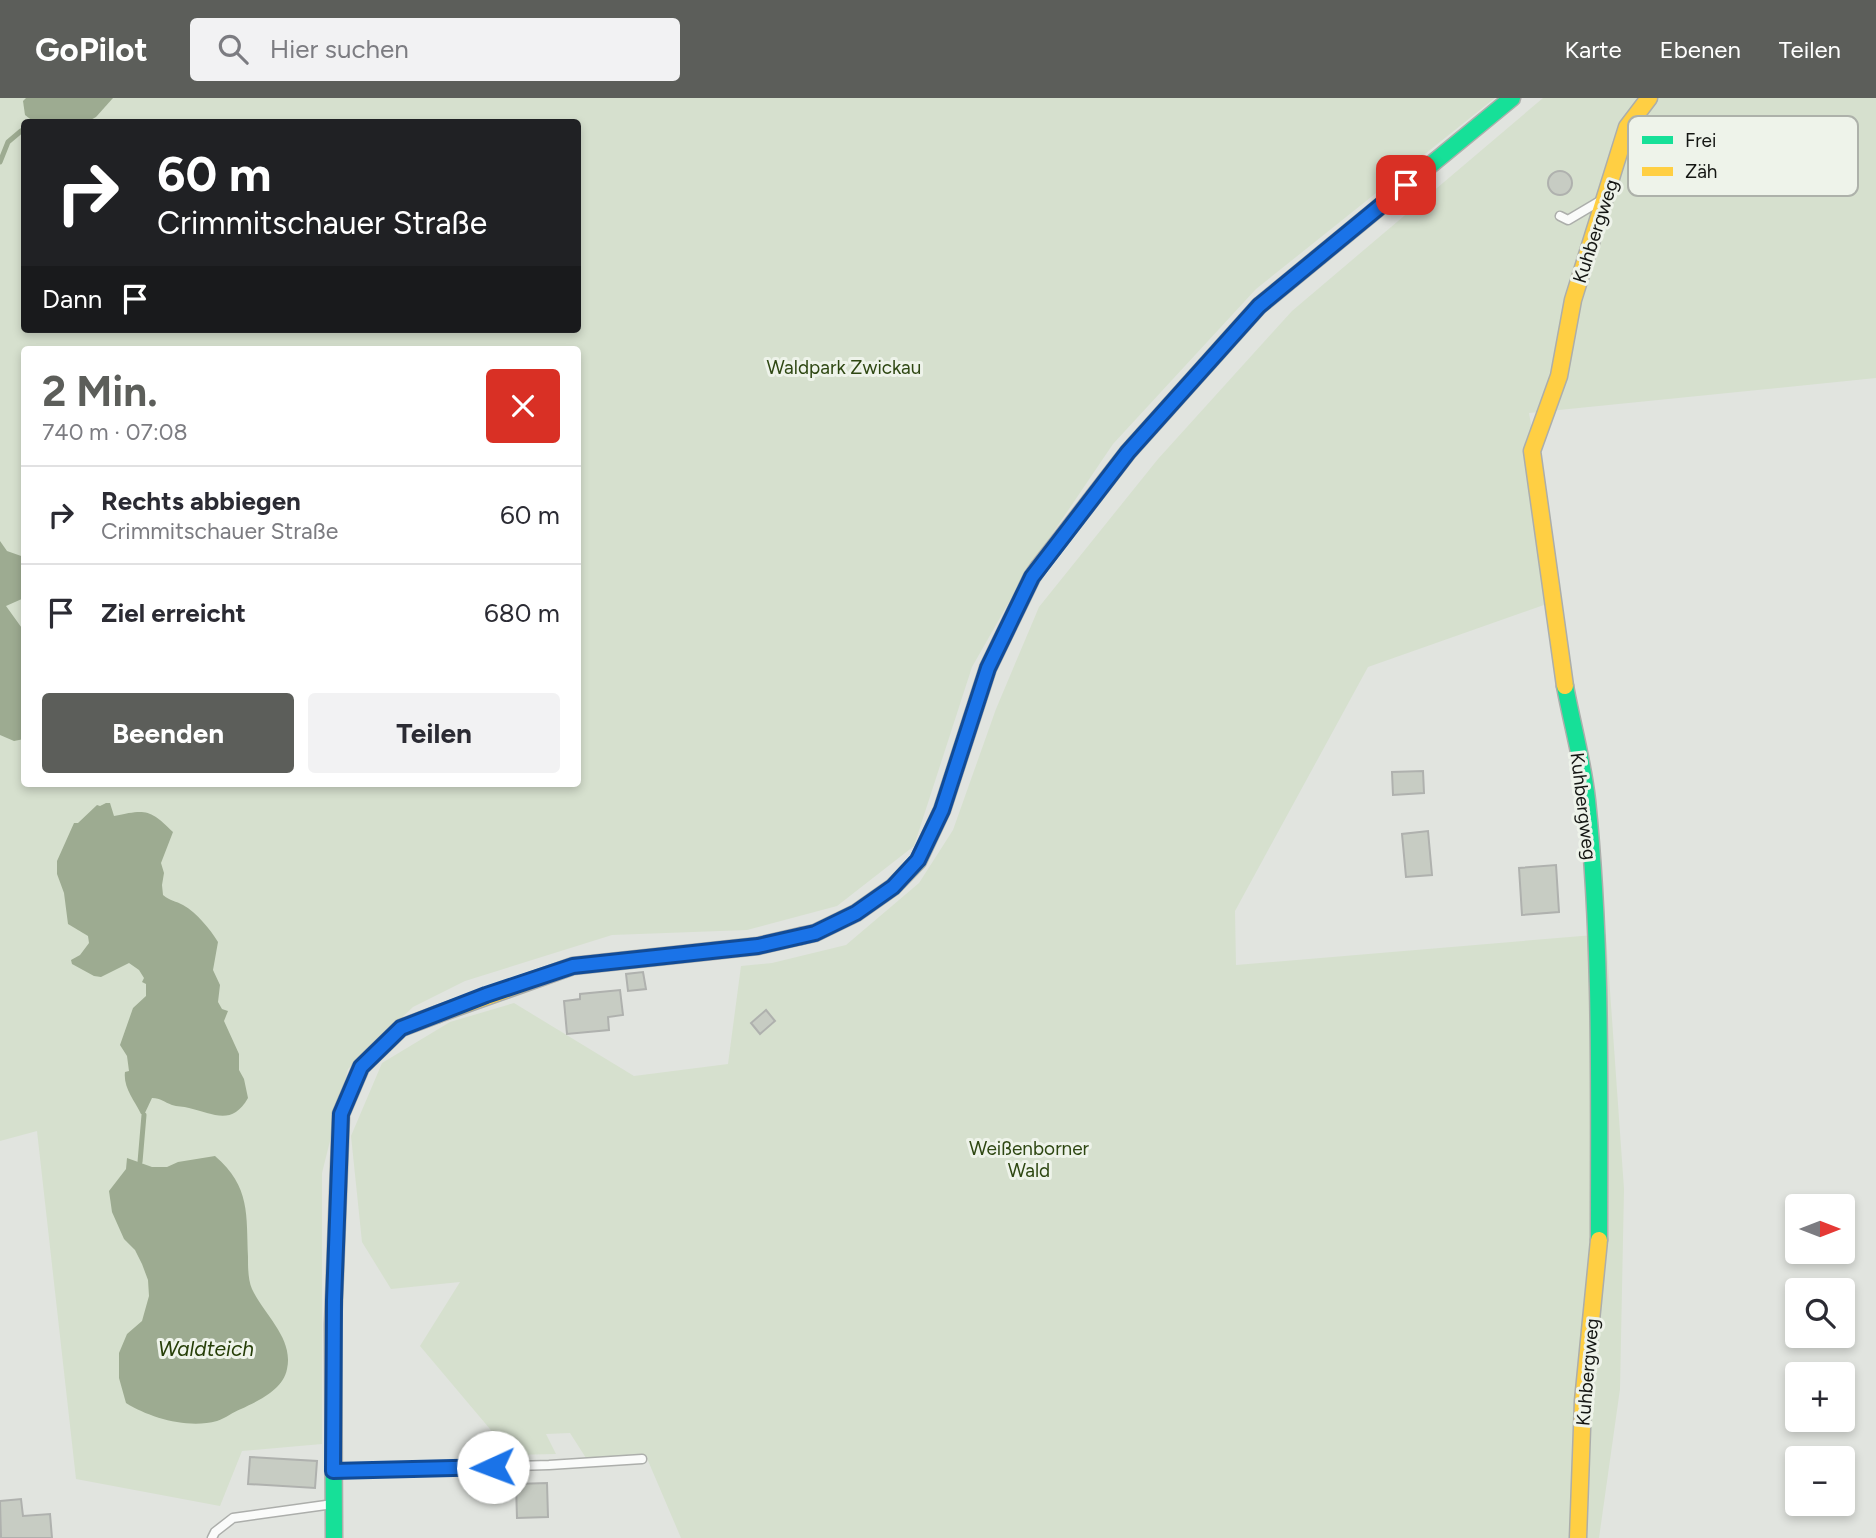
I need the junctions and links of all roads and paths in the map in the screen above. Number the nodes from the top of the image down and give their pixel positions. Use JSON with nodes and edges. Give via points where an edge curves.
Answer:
{"nodes":[{"id":1,"x":1511,"y":98,"type":"edge"},
{"id":2,"x":1649,"y":98,"type":"edge"},
{"id":3,"x":1635,"y":116,"type":"edge"},
{"id":4,"x":1628,"y":126,"type":"edge"},
{"id":5,"x":1606,"y":198,"type":"junction"},
{"id":6,"x":1560,"y":216,"type":"dead end"},
{"id":7,"x":642,"y":1459,"type":"dead end"},
{"id":8,"x":333,"y":1471,"type":"junction"},
{"id":9,"x":333,"y":1504,"type":"junction"},
{"id":10,"x":212,"y":1538,"type":"edge"},
{"id":11,"x":334,"y":1538,"type":"edge"},
{"id":12,"x":1578,"y":1538,"type":"edge"}],
"edges":[{"from":1,"to":8,"type":"main road","via":[[1259,306],[1128,452],[1032,577],[988,668],[942,810],[918,860],[893,887],[856,913],[815,933],[758,946],[573,966],[486,995],[401,1028],[361,1067],[341,1114]]},
{"from":2,"to":3,"type":"main road","name":"Kuhbergweg"},
{"from":4,"to":5,"type":"main road","name":"Kuhbergweg"},
{"from":5,"to":6,"type":"lane","via":[[1568,220]]},
{"from":5,"to":12,"type":"main road","name":"Kuhbergweg","via":[[1573,300],[1559,376],[1532,451],[1564,683],[1587,798],[1595,916],[1599,1242],[1583,1401]]},
{"from":7,"to":8,"type":"lane"},
{"from":8,"to":9,"type":"main road"},
{"from":9,"to":10,"type":"lane","via":[[233,1518]]},
{"from":9,"to":11,"type":"main road"}]}
